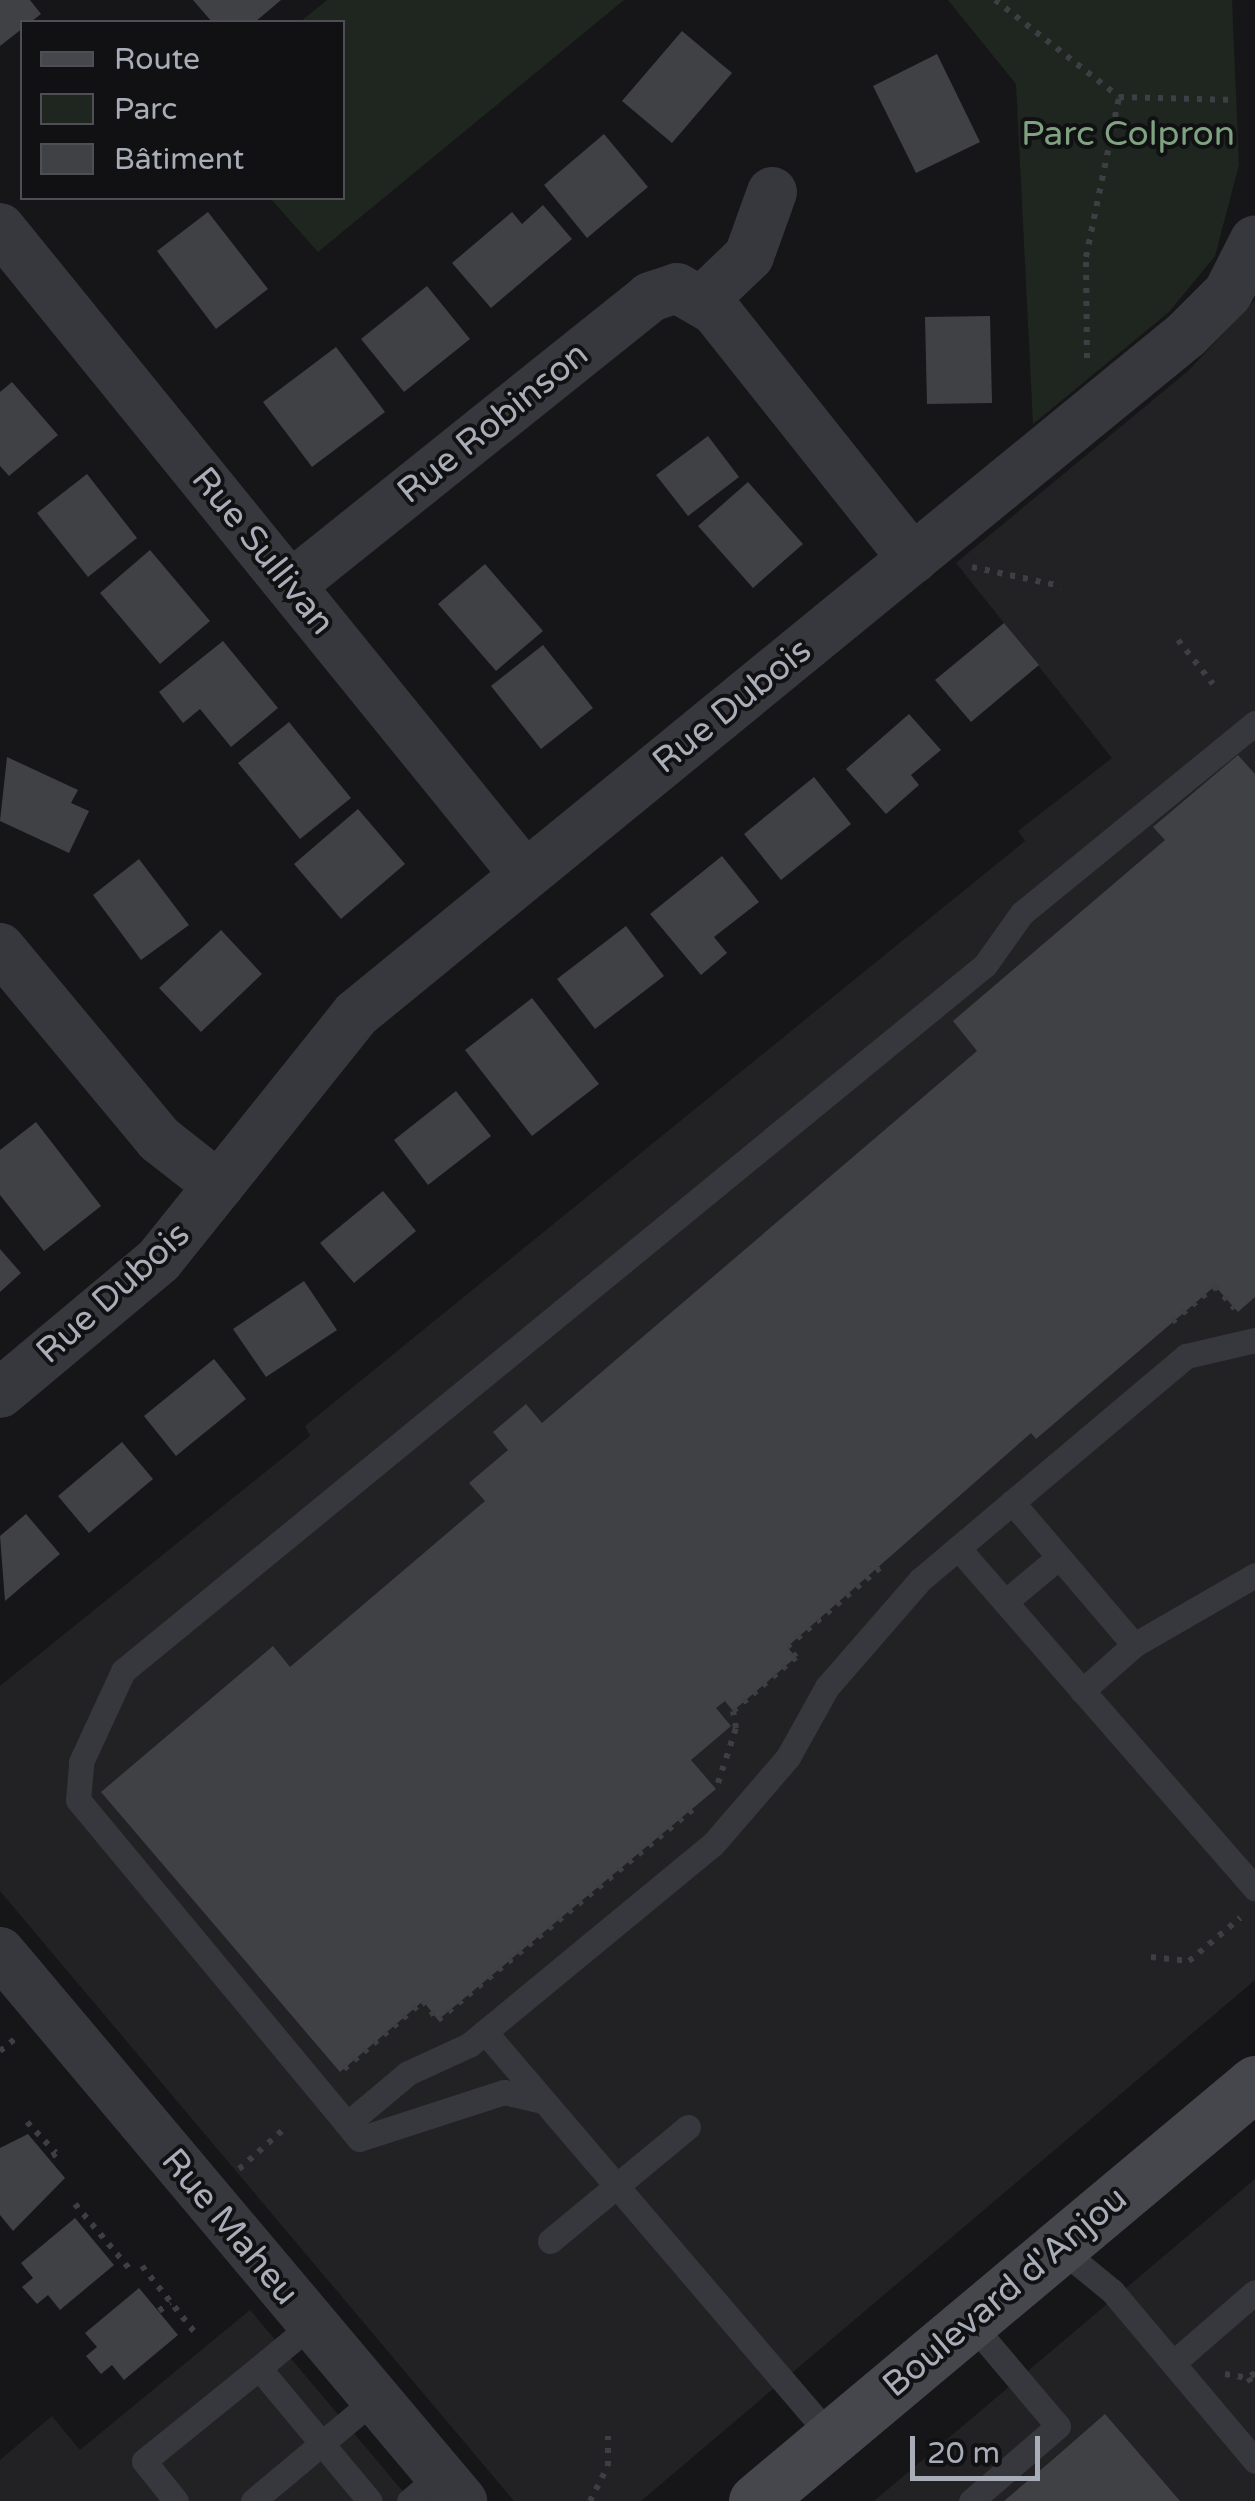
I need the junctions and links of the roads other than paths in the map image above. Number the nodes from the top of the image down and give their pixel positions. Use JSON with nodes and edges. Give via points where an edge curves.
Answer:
{"nodes":[{"id":1,"x":772,"y":192,"type":"dead end"},
{"id":2,"x":3,"y":237,"type":"edge"},
{"id":3,"x":1255,"y":240,"type":"edge"},
{"id":4,"x":704,"y":299,"type":"junction"},
{"id":5,"x":935,"y":561,"type":"junction"},
{"id":6,"x":291,"y":585,"type":"junction"},
{"id":7,"x":1255,"y":723,"type":"edge"},
{"id":8,"x":525,"y":875,"type":"junction"},
{"id":9,"x":0,"y":948,"type":"edge"},
{"id":10,"x":219,"y":1186,"type":"junction"},
{"id":11,"x":1255,"y":1340,"type":"edge"},
{"id":12,"x":0,"y":1393,"type":"edge"},
{"id":13,"x":1012,"y":1502,"type":"junction"},
{"id":14,"x":958,"y":1548,"type":"junction"},
{"id":15,"x":1059,"y":1556,"type":"junction"},
{"id":16,"x":1255,"y":1574,"type":"edge"},
{"id":17,"x":1005,"y":1602,"type":"junction"},
{"id":18,"x":1134,"y":1644,"type":"junction"},
{"id":19,"x":1082,"y":1691,"type":"junction"},
{"id":20,"x":1254,"y":1890,"type":"edge"},
{"id":21,"x":0,"y":1952,"type":"edge"},
{"id":22,"x":485,"y":2032,"type":"junction"},
{"id":23,"x":1255,"y":2083,"type":"edge"},
{"id":24,"x":543,"y":2101,"type":"junction"},
{"id":25,"x":688,"y":2127,"type":"dead end"},
{"id":26,"x":353,"y":2131,"type":"junction"},
{"id":27,"x":616,"y":2187,"type":"junction"},
{"id":28,"x":550,"y":2241,"type":"dead end"},
{"id":29,"x":1058,"y":2247,"type":"junction"},
{"id":30,"x":1255,"y":2292,"type":"edge"},
{"id":31,"x":970,"y":2322,"type":"junction"},
{"id":32,"x":312,"y":2324,"type":"junction"},
{"id":33,"x":1172,"y":2363,"type":"junction"},
{"id":34,"x":258,"y":2368,"type":"junction"},
{"id":35,"x":375,"y":2399,"type":"junction"},
{"id":36,"x":832,"y":2438,"type":"junction"},
{"id":37,"x":322,"y":2444,"type":"junction"},
{"id":38,"x":1255,"y":2461,"type":"edge"},
{"id":39,"x":437,"y":2492,"type":"edge"},
{"id":40,"x":781,"y":2493,"type":"edge"},
{"id":41,"x":176,"y":2501,"type":"edge"},
{"id":42,"x":253,"y":2501,"type":"edge"},
{"id":43,"x":370,"y":2501,"type":"edge"},
{"id":44,"x":971,"y":2501,"type":"edge"}],
"edges":[{"from":1,"to":4,"type":"street","via":[[749,256]]},
{"from":2,"to":6,"type":"street","name":"Rue Sullivan"},
{"from":3,"to":5,"type":"street","name":"Rue Dubois","via":[[1214,309]]},
{"from":4,"to":5,"type":"street"},
{"from":4,"to":6,"type":"street","name":"Rue Robinson","via":[[677,288],[650,297]]},
{"from":5,"to":8,"type":"street","name":"Rue Dubois"},
{"from":6,"to":8,"type":"street","name":"Rue Sullivan"},
{"from":7,"to":26,"type":"lane","via":[[1022,913],[984,965],[123,1671],[81,1762],[78,1800]]},
{"from":8,"to":10,"type":"street","name":"Rue Dubois","via":[[356,1014]]},
{"from":9,"to":10,"type":"street","name":"Rue Dubois","via":[[159,1139]]},
{"from":10,"to":12,"type":"street","name":"Rue Dubois","via":[[158,1260]]},
{"from":11,"to":13,"type":"lane","via":[[1186,1356]]},
{"from":13,"to":14,"type":"lane"},
{"from":13,"to":15,"type":"lane"},
{"from":14,"to":17,"type":"lane"},
{"from":14,"to":22,"type":"lane","via":[[827,1687],[788,1757],[713,1844]]},
{"from":15,"to":17,"type":"lane"},
{"from":15,"to":18,"type":"lane"},
{"from":16,"to":18,"type":"lane"},
{"from":17,"to":19,"type":"lane"},
{"from":18,"to":19,"type":"lane"},
{"from":19,"to":20,"type":"lane"},
{"from":21,"to":32,"type":"street","name":"Rue Maheu"},
{"from":22,"to":24,"type":"lane"},
{"from":22,"to":26,"type":"lane","via":[[408,2072]]},
{"from":23,"to":29,"type":"street","name":"Boulevard d'Anjou"},
{"from":24,"to":26,"type":"lane","via":[[504,2092]]},
{"from":24,"to":27,"type":"lane"},
{"from":25,"to":27,"type":"lane"},
{"from":27,"to":28,"type":"lane"},
{"from":27,"to":36,"type":"lane"},
{"from":29,"to":31,"type":"street","name":"Boulevard d'Anjou"},
{"from":29,"to":33,"type":"lane","via":[[1112,2291]]},
{"from":30,"to":33,"type":"lane"},
{"from":31,"to":36,"type":"street","name":"Boulevard d'Anjou"},
{"from":31,"to":44,"type":"lane","via":[[1058,2426]]},
{"from":32,"to":34,"type":"lane"},
{"from":32,"to":35,"type":"street","name":"Rue Maheu"},
{"from":33,"to":38,"type":"lane"},
{"from":34,"to":37,"type":"lane"},
{"from":34,"to":41,"type":"lane","via":[[144,2461]]},
{"from":35,"to":37,"type":"lane"},
{"from":35,"to":39,"type":"street","name":"Rue Maheu"},
{"from":36,"to":40,"type":"street","name":"Boulevard d'Anjou"},
{"from":37,"to":42,"type":"lane"},
{"from":37,"to":43,"type":"lane"}]}
